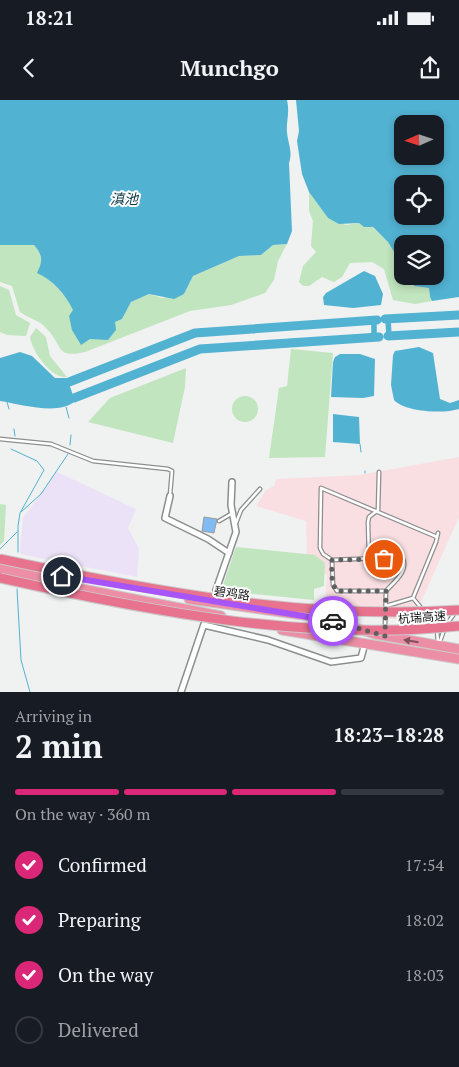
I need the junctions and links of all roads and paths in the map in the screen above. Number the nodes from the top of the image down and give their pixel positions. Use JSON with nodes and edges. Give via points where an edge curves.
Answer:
{"nodes":[{"id":1,"x":0,"y":439,"type":"edge"},
{"id":2,"x":379,"y":472,"type":"dead end"},
{"id":3,"x":232,"y":482,"type":"dead end"},
{"id":4,"x":260,"y":489,"type":"dead end"},
{"id":5,"x":170,"y":496,"type":"joint"},
{"id":6,"x":378,"y":510,"type":"junction"},
{"id":7,"x":232,"y":514,"type":"junction"},
{"id":8,"x":219,"y":520,"type":"dead end"},
{"id":9,"x":236,"y":532,"type":"junction"},
{"id":10,"x":229,"y":553,"type":"junction"},
{"id":11,"x":0,"y":559,"type":"edge"},
{"id":12,"x":369,"y":559,"type":"junction"},
{"id":13,"x":332,"y":560,"type":"junction"},
{"id":14,"x":0,"y":564,"type":"edge"},
{"id":15,"x":0,"y":573,"type":"edge"},
{"id":16,"x":0,"y":578,"type":"edge"},
{"id":17,"x":216,"y":590,"type":"dead end"},
{"id":18,"x":386,"y":591,"type":"junction"},
{"id":19,"x":413,"y":598,"type":"junction"},
{"id":20,"x":386,"y":606,"type":"junction"},
{"id":21,"x":458,"y":607,"type":"edge"},
{"id":22,"x":206,"y":618,"type":"dead end"},
{"id":23,"x":204,"y":625,"type":"junction"},
{"id":24,"x":459,"y":628,"type":"edge"},
{"id":25,"x":385,"y":636,"type":"junction"},
{"id":26,"x":365,"y":643,"type":"junction"},
{"id":27,"x":438,"y":645,"type":"junction"},
{"id":28,"x":385,"y":646,"type":"junction"},
{"id":29,"x":459,"y":649,"type":"edge"},
{"id":30,"x":459,"y":658,"type":"edge"},
{"id":31,"x":181,"y":692,"type":"edge"}],
"edges":[{"from":1,"to":5,"type":"lane","via":[[51,444],[93,461],[168,469],[172,471],[173,478]]},
{"from":2,"to":6,"type":"lane"},
{"from":3,"to":7,"type":"street"},
{"from":4,"to":9,"type":"lane","via":[[241,510]]},
{"from":5,"to":10,"type":"street","via":[[165,518]]},
{"from":6,"to":12,"type":"lane","via":[[369,517]]},
{"from":6,"to":13,"type":"lane","via":[[321,488],[320,548]]},
{"from":6,"to":19,"type":"lane","via":[[438,535]]},
{"from":7,"to":8,"type":"lane"},
{"from":7,"to":9,"type":"street"},
{"from":9,"to":10,"type":"street"},
{"from":10,"to":17,"type":"street"},
{"from":11,"to":21,"type":"highway","bridge":true,"via":[[189,594],[309,609]]},
{"from":12,"to":13,"type":"lane"},
{"from":12,"to":18,"type":"lane","via":[[398,555],[404,559],[403,570]]},
{"from":13,"to":18,"type":"lane","via":[[333,585],[337,591]]},
{"from":14,"to":25,"type":"highway","name":"碧鸡路","via":[[212,603],[317,617]]},
{"from":15,"to":26,"type":"highway","name":"碧鸡路","via":[[276,629]]},
{"from":16,"to":24,"type":"highway","name":"杭瑞高速","bridge":true,"via":[[229,619],[340,630]]},
{"from":18,"to":20,"type":"lane"},
{"from":19,"to":20,"type":"lane"},
{"from":19,"to":27,"type":"lane","via":[[436,626]]},
{"from":20,"to":25,"type":"lane"},
{"from":21,"to":27,"type":"lane","via":[[448,619]]},
{"from":22,"to":23,"type":"street"},
{"from":23,"to":26,"type":"street","via":[[268,640],[331,662],[357,661]]},
{"from":23,"to":31,"type":"street"},
{"from":27,"to":25,"type":"highway","name":"碧鸡路","one_way":true},
{"from":25,"to":28,"type":"lane"},
{"from":26,"to":28,"type":"highway","name":"碧鸡路"},
{"from":27,"to":29,"type":"highway","name":"碧鸡路"},
{"from":28,"to":30,"type":"highway","name":"碧鸡路"}]}
